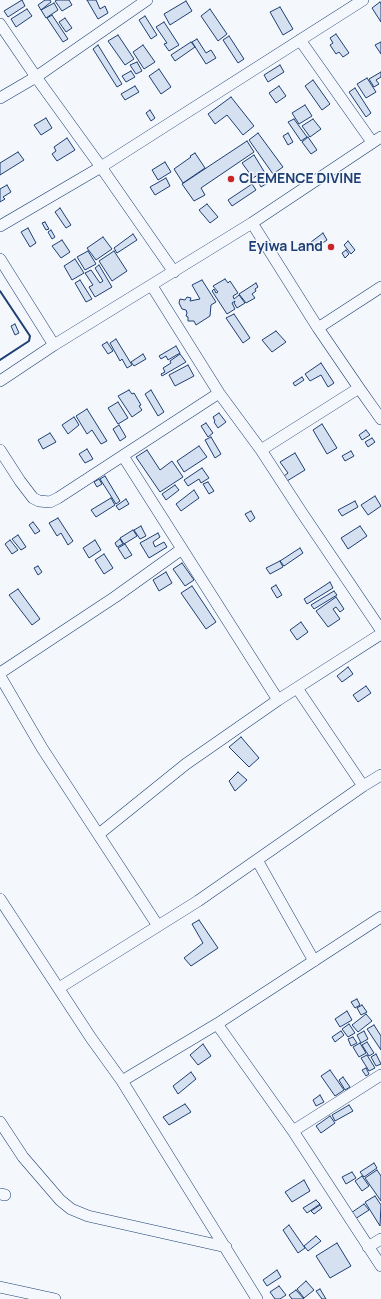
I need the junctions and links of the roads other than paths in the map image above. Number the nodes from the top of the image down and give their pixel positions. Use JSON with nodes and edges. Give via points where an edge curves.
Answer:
{"nodes":[{"id":1,"x":147,"y":0,"type":"edge"},
{"id":2,"x":363,"y":0,"type":"edge"},
{"id":3,"x":0,"y":24,"type":"edge"},
{"id":4,"x":300,"y":40,"type":"junction"},
{"id":5,"x":36,"y":77,"type":"junction"},
{"id":6,"x":0,"y":98,"type":"edge"},
{"id":7,"x":376,"y":140,"type":"edge"},
{"id":8,"x":101,"y":167,"type":"junction"},
{"id":9,"x":252,"y":223,"type":"junction"},
{"id":10,"x":0,"y":226,"type":"edge"},
{"id":11,"x":0,"y":259,"type":"edge"},
{"id":12,"x":174,"y":272,"type":"junction"},
{"id":13,"x":152,"y":286,"type":"junction"},
{"id":14,"x":381,"y":287,"type":"edge"},
{"id":15,"x":318,"y":328,"type":"junction"},
{"id":16,"x":54,"y":345,"type":"junction"},
{"id":17,"x":0,"y":381,"type":"edge"},
{"id":18,"x":359,"y":388,"type":"junction"},
{"id":19,"x":219,"y":393,"type":"junction"},
{"id":20,"x":381,"y":419,"type":"edge"},
{"id":21,"x":0,"y":450,"type":"edge"},
{"id":22,"x":261,"y":450,"type":"junction"},
{"id":23,"x":123,"y":456,"type":"junction"},
{"id":24,"x":182,"y":549,"type":"junction"},
{"id":25,"x":381,"y":630,"type":"edge"},
{"id":26,"x":381,"y":634,"type":"edge"},
{"id":27,"x":0,"y":675,"type":"edge"},
{"id":28,"x":297,"y":688,"type":"junction"},
{"id":29,"x":278,"y":700,"type":"junction"},
{"id":30,"x":381,"y":776,"type":"edge"},
{"id":31,"x":363,"y":786,"type":"junction"},
{"id":32,"x":99,"y":834,"type":"junction"},
{"id":33,"x":257,"y":860,"type":"junction"},
{"id":34,"x":0,"y":899,"type":"edge"},
{"id":35,"x":381,"y":917,"type":"edge"},
{"id":36,"x":158,"y":926,"type":"junction"},
{"id":37,"x":314,"y":962,"type":"junction"},
{"id":38,"x":59,"y":988,"type":"junction"},
{"id":39,"x":217,"y":1024,"type":"junction"},
{"id":40,"x":381,"y":1075,"type":"edge"},
{"id":41,"x":122,"y":1081,"type":"junction"},
{"id":42,"x":0,"y":1122,"type":"edge"},
{"id":43,"x":294,"y":1131,"type":"junction"},
{"id":44,"x":381,"y":1239,"type":"edge"},
{"id":45,"x":226,"y":1247,"type":"junction"},
{"id":46,"x":368,"y":1247,"type":"junction"},
{"id":47,"x":381,"y":1266,"type":"edge"},
{"id":48,"x":0,"y":1287,"type":"edge"},
{"id":49,"x":55,"y":1299,"type":"edge"},
{"id":50,"x":257,"y":1299,"type":"edge"}],
"edges":[{"from":1,"to":5,"type":"street"},
{"from":2,"to":4,"type":"street"},
{"from":3,"to":5,"type":"street"},
{"from":4,"to":7,"type":"street"},
{"from":4,"to":8,"type":"street"},
{"from":5,"to":6,"type":"street"},
{"from":5,"to":8,"type":"street"},
{"from":7,"to":9,"type":"street"},
{"from":8,"to":10,"type":"street"},
{"from":8,"to":12,"type":"street"},
{"from":9,"to":12,"type":"street"},
{"from":9,"to":15,"type":"street"},
{"from":11,"to":16,"type":"street"},
{"from":12,"to":13,"type":"street"},
{"from":13,"to":16,"type":"street"},
{"from":13,"to":19,"type":"street"},
{"from":14,"to":15,"type":"street"},
{"from":15,"to":18,"type":"street"},
{"from":16,"to":17,"type":"street"},
{"from":18,"to":20,"type":"street"},
{"from":18,"to":22,"type":"street"},
{"from":19,"to":22,"type":"street"},
{"from":19,"to":23,"type":"street"},
{"from":21,"to":23,"type":"street","via":[[33,498],[44,502],[58,498]]},
{"from":22,"to":25,"type":"street"},
{"from":23,"to":24,"type":"street"},
{"from":24,"to":27,"type":"street"},
{"from":24,"to":29,"type":"street"},
{"from":26,"to":28,"type":"street"},
{"from":27,"to":32,"type":"street","via":[[42,748]]},
{"from":28,"to":29,"type":"street"},
{"from":28,"to":31,"type":"street"},
{"from":29,"to":32,"type":"street","via":[[186,764]]},
{"from":30,"to":31,"type":"street"},
{"from":31,"to":33,"type":"street"},
{"from":32,"to":36,"type":"street"},
{"from":33,"to":36,"type":"street"},
{"from":33,"to":37,"type":"street"},
{"from":34,"to":38,"type":"street"},
{"from":35,"to":37,"type":"street"},
{"from":36,"to":38,"type":"street"},
{"from":37,"to":39,"type":"street"},
{"from":38,"to":41,"type":"street"},
{"from":39,"to":41,"type":"street"},
{"from":39,"to":43,"type":"street"},
{"from":40,"to":43,"type":"street"},
{"from":41,"to":45,"type":"street"},
{"from":42,"to":45,"type":"street","via":[[23,1157],[60,1200],[71,1208],[88,1216]]},
{"from":43,"to":46,"type":"street"},
{"from":44,"to":46,"type":"street"},
{"from":45,"to":50,"type":"street"},
{"from":46,"to":47,"type":"street"},
{"from":48,"to":49,"type":"street"}]}
